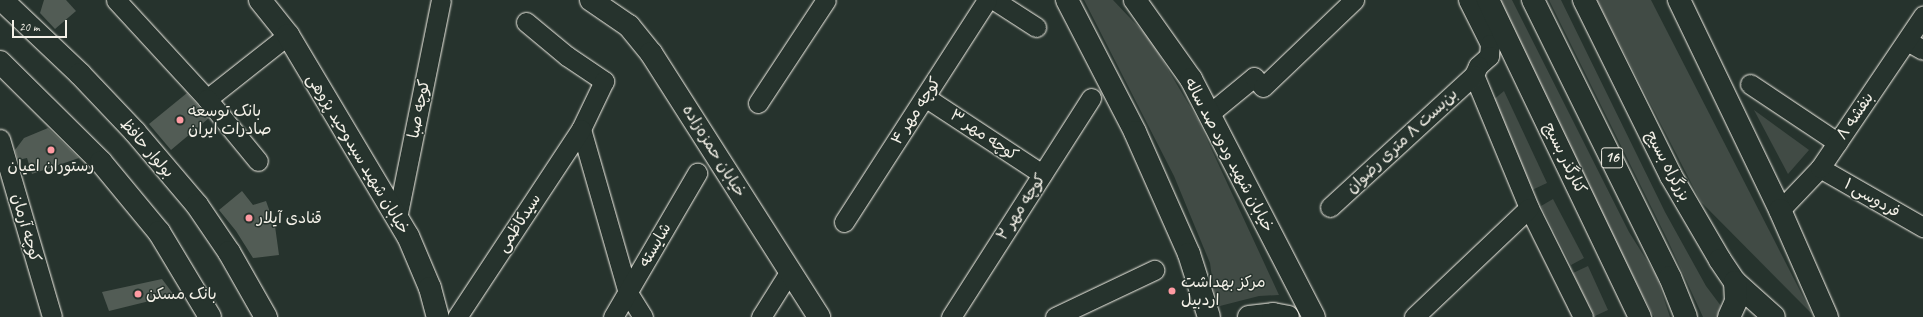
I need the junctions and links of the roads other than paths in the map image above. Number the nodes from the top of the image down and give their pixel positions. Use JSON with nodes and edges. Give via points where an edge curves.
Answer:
{"nodes":[{"id":1,"x":116,"y":0,"type":"edge"},
{"id":2,"x":260,"y":0,"type":"edge"},
{"id":3,"x":441,"y":0,"type":"edge"},
{"id":4,"x":591,"y":0,"type":"edge"},
{"id":5,"x":826,"y":0,"type":"edge"},
{"id":6,"x":988,"y":0,"type":"edge"},
{"id":7,"x":994,"y":0,"type":"edge"},
{"id":8,"x":1067,"y":0,"type":"edge"},
{"id":9,"x":1135,"y":0,"type":"edge"},
{"id":10,"x":1354,"y":0,"type":"edge"},
{"id":11,"x":1468,"y":0,"type":"edge"},
{"id":12,"x":1488,"y":0,"type":"edge"},
{"id":13,"x":1533,"y":0,"type":"edge"},
{"id":14,"x":1584,"y":0,"type":"edge"},
{"id":15,"x":1679,"y":0,"type":"edge"},
{"id":16,"x":7,"y":4,"type":"edge"},
{"id":17,"x":1923,"y":16,"type":"edge"},
{"id":18,"x":526,"y":22,"type":"dead end"},
{"id":19,"x":1036,"y":27,"type":"dead end"},
{"id":20,"x":288,"y":35,"type":"junction"},
{"id":21,"x":1907,"y":40,"type":"junction"},
{"id":22,"x":1923,"y":50,"type":"edge"},
{"id":23,"x":0,"y":62,"type":"edge"},
{"id":24,"x":1474,"y":75,"type":"junction"},
{"id":25,"x":1750,"y":84,"type":"dead end"},
{"id":26,"x":925,"y":96,"type":"junction"},
{"id":27,"x":1091,"y":98,"type":"dead end"},
{"id":28,"x":207,"y":99,"type":"junction"},
{"id":29,"x":758,"y":103,"type":"dead end"},
{"id":30,"x":1209,"y":114,"type":"junction"},
{"id":31,"x":581,"y":129,"type":"junction"},
{"id":32,"x":0,"y":139,"type":"edge"},
{"id":33,"x":1837,"y":142,"type":"junction"},
{"id":34,"x":258,"y":161,"type":"dead end"},
{"id":35,"x":1820,"y":168,"type":"junction"},
{"id":36,"x":697,"y":173,"type":"dead end"},
{"id":37,"x":1042,"y":174,"type":"junction"},
{"id":38,"x":1330,"y":206,"type":"dead end"},
{"id":39,"x":1530,"y":208,"type":"junction"},
{"id":40,"x":1780,"y":210,"type":"junction"},
{"id":41,"x":397,"y":218,"type":"junction"},
{"id":42,"x":844,"y":222,"type":"dead end"},
{"id":43,"x":1923,"y":227,"type":"edge"},
{"id":44,"x":1154,"y":270,"type":"dead end"},
{"id":45,"x":790,"y":271,"type":"junction"},
{"id":46,"x":1735,"y":282,"type":"junction"},
{"id":47,"x":628,"y":293,"type":"junction"},
{"id":48,"x":52,"y":317,"type":"edge"},
{"id":49,"x":210,"y":317,"type":"edge"},
{"id":50,"x":266,"y":317,"type":"edge"},
{"id":51,"x":438,"y":317,"type":"edge"},
{"id":52,"x":457,"y":317,"type":"edge"},
{"id":53,"x":613,"y":317,"type":"edge"},
{"id":54,"x":643,"y":317,"type":"edge"},
{"id":55,"x":761,"y":317,"type":"edge"},
{"id":56,"x":819,"y":317,"type":"edge"},
{"id":57,"x":951,"y":317,"type":"edge"},
{"id":58,"x":1055,"y":317,"type":"edge"},
{"id":59,"x":1209,"y":317,"type":"edge"},
{"id":60,"x":1249,"y":317,"type":"edge"},
{"id":61,"x":1288,"y":317,"type":"edge"},
{"id":62,"x":1314,"y":317,"type":"edge"},
{"id":63,"x":1414,"y":317,"type":"edge"},
{"id":64,"x":1583,"y":317,"type":"edge"},
{"id":65,"x":1640,"y":317,"type":"edge"},
{"id":66,"x":1686,"y":317,"type":"edge"},
{"id":67,"x":1729,"y":317,"type":"edge"},
{"id":68,"x":1774,"y":317,"type":"edge"},
{"id":69,"x":1827,"y":317,"type":"edge"}],
"edges":[{"from":1,"to":28,"type":"street"},
{"from":2,"to":20,"type":"main road","name":"خیابان شهید سیدوحید پژوهی"},
{"from":3,"to":41,"type":"street","name":"کوچه صبا"},
{"from":4,"to":45,"type":"main road","name":"خیابان حمزه‌زاده","via":[[628,26],[651,53]]},
{"from":5,"to":29,"type":"street"},
{"from":6,"to":26,"type":"street","name":"کوچه مهر ۴"},
{"from":7,"to":19,"type":"street"},
{"from":8,"to":59,"type":"main road","via":[[1135,132],[1186,246]]},
{"from":9,"to":30,"type":"main road","name":"خیابان شهید ودود صد ساله","via":[[1191,79]]},
{"from":10,"to":30,"type":"street","via":[[1263,87],[1254,77]]},
{"from":11,"to":24,"type":"street","name":"بن‌بست ۸ متری رضوان","via":[[1490,44],[1489,56],[1478,66]]},
{"from":12,"to":65,"type":"main road","name":"کنارگذر بسیج"},
{"from":13,"to":66,"type":"main road","number":"16","via":[[1670,277]]},
{"from":14,"to":46,"type":"main road","name":"بزرگراه بسیج","via":[[1671,176]]},
{"from":15,"to":40,"type":"main road"},
{"from":16,"to":50,"type":"main road","name":"بولوار حافظ","via":[[80,74],[135,132],[197,205],[229,252]]},
{"from":17,"to":21,"type":"street","name":"بنفشه ۸"},
{"from":18,"to":31,"type":"street","name":"سیدکاظمی","via":[[567,56],[604,81]]},
{"from":20,"to":28,"type":"street"},
{"from":20,"to":41,"type":"main road","name":"خیابان شهید سیدوحید پژوهی"},
{"from":21,"to":22,"type":"street"},
{"from":21,"to":33,"type":"street","name":"بنفشه ۸"},
{"from":23,"to":49,"type":"main road","via":[[101,162],[154,226]]},
{"from":24,"to":38,"type":"street","name":"بن‌بست ۸ متری رضوان"},
{"from":24,"to":39,"type":"street"},
{"from":25,"to":33,"type":"street"},
{"from":26,"to":37,"type":"street","name":"کوچه مهر ۳"},
{"from":26,"to":42,"type":"street","name":"کوچه مهر ۴"},
{"from":27,"to":37,"type":"street","name":"کوچه مهر ۲"},
{"from":28,"to":34,"type":"street"},
{"from":30,"to":62,"type":"main road","name":"خیابان شهید ودود صد ساله"},
{"from":31,"to":47,"type":"street"},
{"from":31,"to":52,"type":"street","name":"سیدکاظمی"},
{"from":32,"to":48,"type":"street","name":"کوچه آرمان"},
{"from":33,"to":35,"type":"street","name":"بنفشه ۸"},
{"from":35,"to":40,"type":"street","name":"بنفشه ۸"},
{"from":35,"to":43,"type":"street","name":"فردوسی ۱"},
{"from":36,"to":47,"type":"street","name":"شایسته"},
{"from":37,"to":57,"type":"street","name":"کوچه مهر ۲"},
{"from":39,"to":63,"type":"street"},
{"from":39,"to":64,"type":"street"},
{"from":40,"to":69,"type":"main road"},
{"from":41,"to":51,"type":"main road","name":"خیابان شهید سیدوحید پژوهی","via":[[408,236],[430,288]]},
{"from":44,"to":58,"type":"street"},
{"from":45,"to":55,"type":"street"},
{"from":45,"to":56,"type":"main road","name":"خیابان حمزه‌زاده"},
{"from":46,"to":67,"type":"main road","via":[[1736,302]]},
{"from":46,"to":68,"type":"main road","name":"بزرگراه بسیج"},
{"from":47,"to":53,"type":"street","name":"شایسته"},
{"from":47,"to":54,"type":"street"},
{"from":60,"to":61,"type":"main road","via":[[1273,314]]}]}
